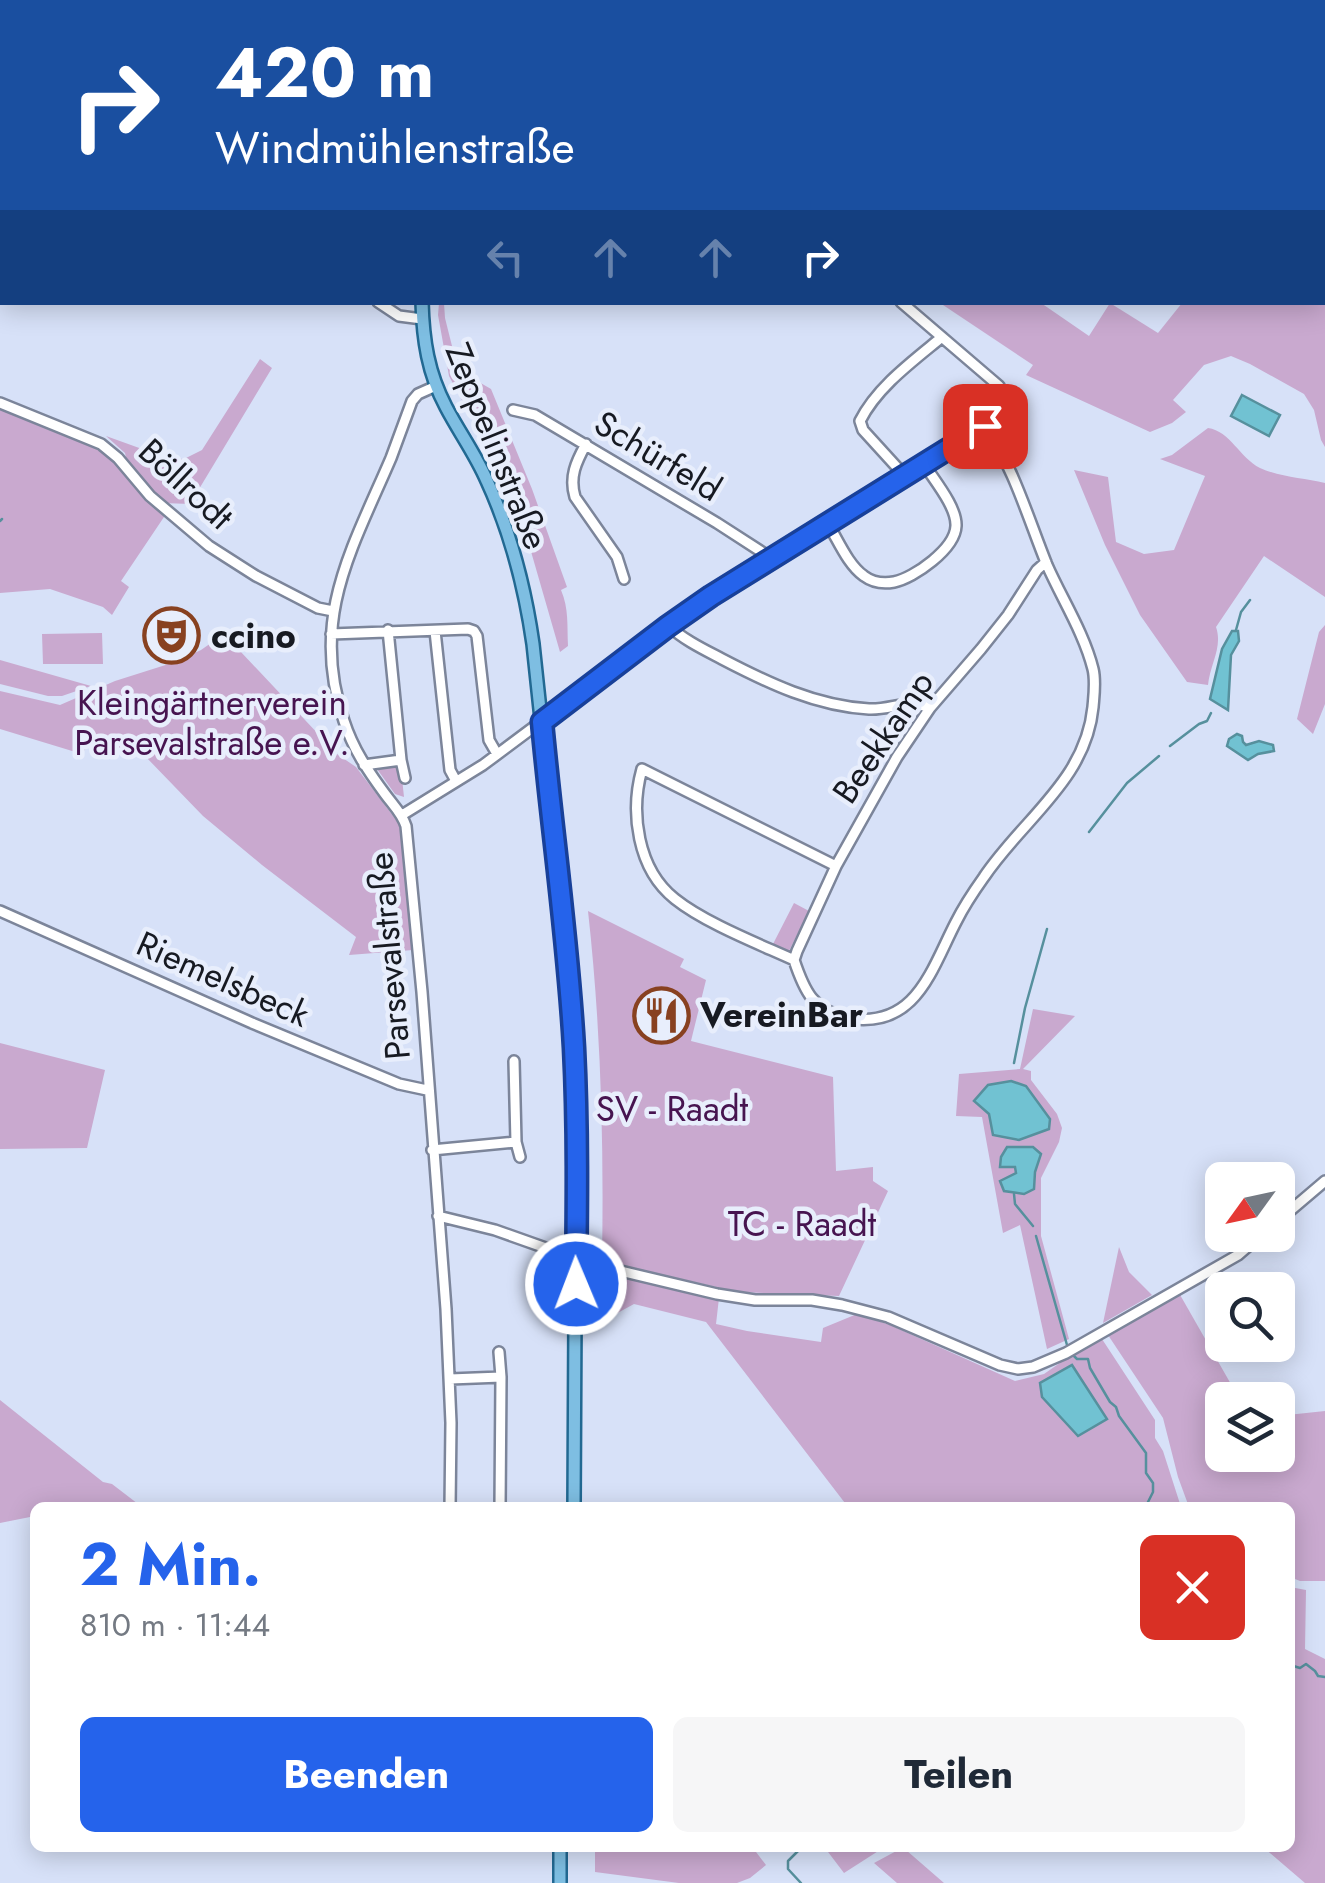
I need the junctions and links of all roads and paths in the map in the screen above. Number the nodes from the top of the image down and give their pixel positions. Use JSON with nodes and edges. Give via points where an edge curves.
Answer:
{"nodes":[{"id":1,"x":383,"y":305,"type":"edge"},
{"id":2,"x":422,"y":305,"type":"edge"},
{"id":3,"x":905,"y":305,"type":"edge"},
{"id":4,"x":422,"y":319,"type":"junction"},
{"id":5,"x":942,"y":337,"type":"junction"},
{"id":6,"x":436,"y":386,"type":"junction"},
{"id":7,"x":0,"y":403,"type":"edge"},
{"id":8,"x":513,"y":410,"type":"dead end"},
{"id":9,"x":985,"y":426,"type":"junction"},
{"id":10,"x":586,"y":444,"type":"junction"},
{"id":11,"x":924,"y":464,"type":"junction"},
{"id":12,"x":904,"y":475,"type":"junction"},
{"id":13,"x":828,"y":524,"type":"junction"},
{"id":14,"x":771,"y":558,"type":"junction"},
{"id":15,"x":1046,"y":562,"type":"junction"},
{"id":16,"x":624,"y":579,"type":"dead end"},
{"id":17,"x":333,"y":610,"type":"junction"},
{"id":18,"x":668,"y":626,"type":"junction"},
{"id":19,"x":388,"y":630,"type":"junction"},
{"id":20,"x":435,"y":631,"type":"junction"},
{"id":21,"x":331,"y":634,"type":"junction"},
{"id":22,"x":930,"y":708,"type":"junction"},
{"id":23,"x":542,"y":722,"type":"junction"},
{"id":24,"x":497,"y":754,"type":"junction"},
{"id":25,"x":401,"y":760,"type":"junction"},
{"id":26,"x":364,"y":765,"type":"junction"},
{"id":27,"x":405,"y":778,"type":"dead end"},
{"id":28,"x":456,"y":782,"type":"junction"},
{"id":29,"x":402,"y":815,"type":"junction"},
{"id":30,"x":836,"y":866,"type":"junction"},
{"id":31,"x":0,"y":911,"type":"edge"},
{"id":32,"x":794,"y":960,"type":"junction"},
{"id":33,"x":514,"y":1061,"type":"dead end"},
{"id":34,"x":428,"y":1090,"type":"junction"},
{"id":35,"x":516,"y":1142,"type":"junction"},
{"id":36,"x":432,"y":1150,"type":"junction"},
{"id":37,"x":520,"y":1157,"type":"dead end"},
{"id":38,"x":1325,"y":1181,"type":"edge"},
{"id":39,"x":1295,"y":1207,"type":"edge"},
{"id":40,"x":438,"y":1216,"type":"junction"},
{"id":41,"x":1242,"y":1252,"type":"edge"},
{"id":42,"x":576,"y":1260,"type":"junction"},
{"id":43,"x":499,"y":1352,"type":"dead end"},
{"id":44,"x":501,"y":1377,"type":"junction"},
{"id":45,"x":450,"y":1379,"type":"junction"},
{"id":46,"x":450,"y":1502,"type":"edge"},
{"id":47,"x":500,"y":1502,"type":"edge"},
{"id":48,"x":574,"y":1502,"type":"edge"},
{"id":49,"x":560,"y":1852,"type":"edge"},
{"id":50,"x":560,"y":1883,"type":"edge"}],
"edges":[{"from":1,"to":4,"type":"street"},
{"from":2,"to":4,"type":"main road","name":"Zeppelinstraße"},
{"from":3,"to":5,"type":"street"},
{"from":4,"to":6,"type":"main road","name":"Zeppelinstraße"},
{"from":5,"to":9,"type":"street","via":[[999,386]]},
{"from":5,"to":12,"type":"street","via":[[902,370],[860,421]]},
{"from":6,"to":17,"type":"street","name":"Parsevalstraße","via":[[412,400],[353,542]]},
{"from":6,"to":23,"type":"main road","name":"Zeppelinstraße","via":[[512,542],[528,606]]},
{"from":7,"to":17,"type":"street","name":"Böllrodt","via":[[101,444],[209,546],[318,608]]},
{"from":8,"to":10,"type":"street","name":"Schürfeld"},
{"from":9,"to":11,"type":"street"},
{"from":9,"to":15,"type":"street"},
{"from":10,"to":14,"type":"street","name":"Schürfeld"},
{"from":10,"to":16,"type":"street","via":[[572,475],[575,497],[617,557]]},
{"from":11,"to":12,"type":"street"},
{"from":11,"to":13,"type":"street","via":[[954,512],[956,527],[946,550],[906,578],[866,578]]},
{"from":12,"to":13,"type":"street"},
{"from":13,"to":14,"type":"street"},
{"from":14,"to":18,"type":"street"},
{"from":15,"to":22,"type":"street","name":"Beekkamp"},
{"from":15,"to":32,"type":"street","via":[[1094,673],[1090,730],[1069,776],[981,880],[927,983],[904,1007],[868,1019],[830,1012],[805,990]]},
{"from":17,"to":21,"type":"street","name":"Parsevalstraße"},
{"from":18,"to":22,"type":"street","via":[[751,674],[813,700],[874,709],[917,702]]},
{"from":18,"to":23,"type":"street"},
{"from":19,"to":20,"type":"street"},
{"from":19,"to":21,"type":"street"},
{"from":19,"to":25,"type":"street"},
{"from":20,"to":24,"type":"street","via":[[468,629],[478,636],[489,740]]},
{"from":20,"to":28,"type":"street"},
{"from":21,"to":26,"type":"street","name":"Parsevalstraße","via":[[336,693]]},
{"from":22,"to":30,"type":"street","name":"Beekkamp"},
{"from":23,"to":24,"type":"street"},
{"from":23,"to":42,"type":"main road","name":"Zeppelinstraße","via":[[574,1048]]},
{"from":24,"to":28,"type":"street"},
{"from":25,"to":26,"type":"street"},
{"from":25,"to":27,"type":"street"},
{"from":26,"to":29,"type":"street","name":"Parsevalstraße"},
{"from":28,"to":29,"type":"street"},
{"from":29,"to":34,"type":"street","name":"Parsevalstraße"},
{"from":30,"to":32,"type":"street","name":"Beekkamp"},
{"from":30,"to":32,"type":"street","via":[[642,768],[637,827],[660,884],[701,915]]},
{"from":31,"to":34,"type":"street","name":"Riemelsbeck","via":[[271,1031]]},
{"from":33,"to":35,"type":"street"},
{"from":34,"to":36,"type":"street","name":"Parsevalstraße"},
{"from":35,"to":36,"type":"street"},
{"from":35,"to":37,"type":"street"},
{"from":36,"to":40,"type":"street","name":"Parsevalstraße"},
{"from":38,"to":39,"type":"street"},
{"from":40,"to":42,"type":"street"},
{"from":40,"to":45,"type":"street","name":"Parsevalstraße"},
{"from":41,"to":42,"type":"street","via":[[1066,1353],[1018,1370],[842,1304],[730,1296]]},
{"from":42,"to":48,"type":"main road","name":"Zeppelinstraße"},
{"from":43,"to":44,"type":"street"},
{"from":44,"to":45,"type":"street"},
{"from":44,"to":47,"type":"street"},
{"from":45,"to":46,"type":"street","name":"Parsevalstraße"},
{"from":49,"to":50,"type":"main road"}]}
